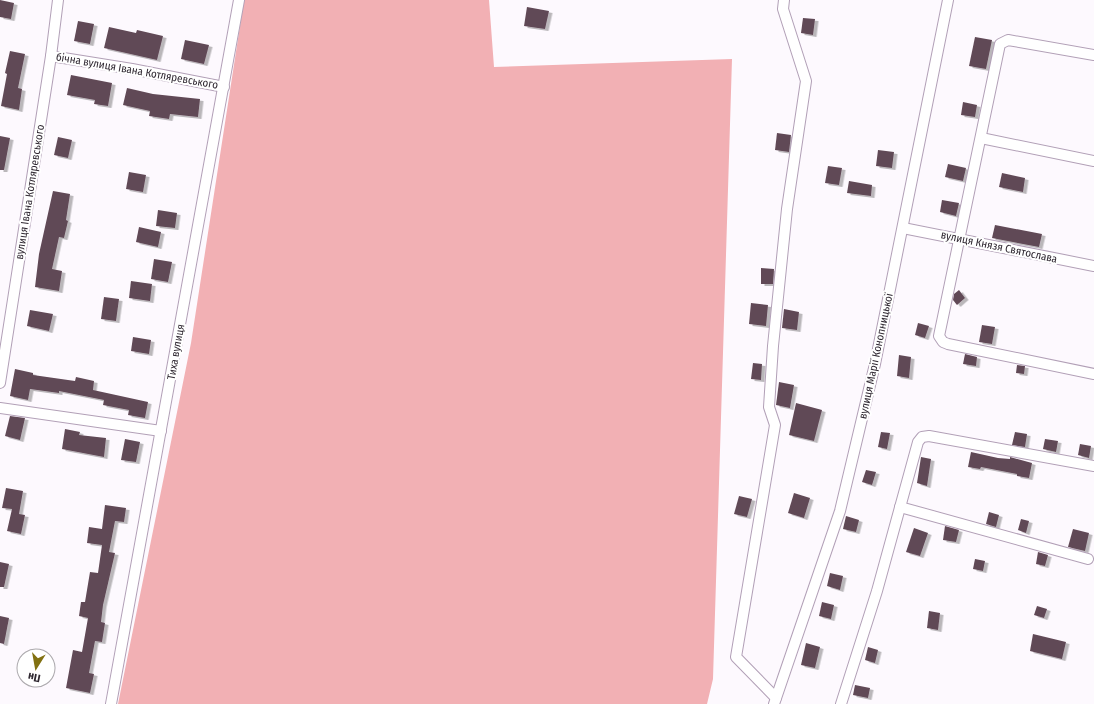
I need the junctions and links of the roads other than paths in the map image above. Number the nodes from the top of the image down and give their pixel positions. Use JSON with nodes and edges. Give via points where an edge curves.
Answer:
{"nodes":[{"id":1,"x":58,"y":0,"type":"edge"},
{"id":2,"x":239,"y":0,"type":"edge"},
{"id":3,"x":784,"y":0,"type":"edge"},
{"id":4,"x":948,"y":0,"type":"edge"},
{"id":5,"x":1094,"y":55,"type":"edge"},
{"id":6,"x":50,"y":56,"type":"junction"},
{"id":7,"x":224,"y":87,"type":"junction"},
{"id":8,"x":981,"y":138,"type":"junction"},
{"id":9,"x":1094,"y":161,"type":"edge"},
{"id":10,"x":903,"y":228,"type":"junction"},
{"id":11,"x":960,"y":238,"type":"junction"},
{"id":12,"x":1094,"y":266,"type":"edge"},
{"id":13,"x":1094,"y":374,"type":"edge"},
{"id":14,"x":0,"y":383,"type":"edge"},
{"id":15,"x":0,"y":408,"type":"edge"},
{"id":16,"x":161,"y":431,"type":"junction"},
{"id":17,"x":1094,"y":466,"type":"edge"},
{"id":18,"x":900,"y":507,"type":"junction"},
{"id":19,"x":1088,"y":559,"type":"dead end"},
{"id":20,"x":775,"y":701,"type":"edge"},
{"id":21,"x":111,"y":704,"type":"edge"},
{"id":22,"x":841,"y":704,"type":"edge"}],
"edges":[{"from":1,"to":6,"type":"street","name":"вулиця Івана Котляревського"},
{"from":2,"to":7,"type":"street","name":"Тиха вулиця"},
{"from":3,"to":20,"type":"street","via":[[783,9],[806,81],[787,209],[773,346],[769,408],[776,425],[736,657]]},
{"from":4,"to":10,"type":"street","name":"вулиця Марії Конопницької"},
{"from":5,"to":8,"type":"street","via":[[1004,41],[1000,44]]},
{"from":6,"to":7,"type":"street","name":"бічна вулиця Івана Котляревського"},
{"from":6,"to":14,"type":"street","name":"вулиця Івана Котляревського"},
{"from":7,"to":16,"type":"street","name":"Тиха вулиця"},
{"from":8,"to":9,"type":"street"},
{"from":8,"to":11,"type":"street"},
{"from":10,"to":11,"type":"street","name":"вулиця Князя Святослава"},
{"from":10,"to":20,"type":"street","name":"вулиця Марії Конопницької","via":[[875,364],[840,511]]},
{"from":11,"to":12,"type":"street","name":"вулиця Князя Святослава"},
{"from":11,"to":13,"type":"street","via":[[939,336],[943,342]]},
{"from":15,"to":16,"type":"street"},
{"from":16,"to":21,"type":"street","name":"Тиха вулиця"},
{"from":17,"to":18,"type":"street","via":[[926,436],[918,442]]},
{"from":18,"to":19,"type":"street"},
{"from":18,"to":22,"type":"street","via":[[877,591]]}]}
